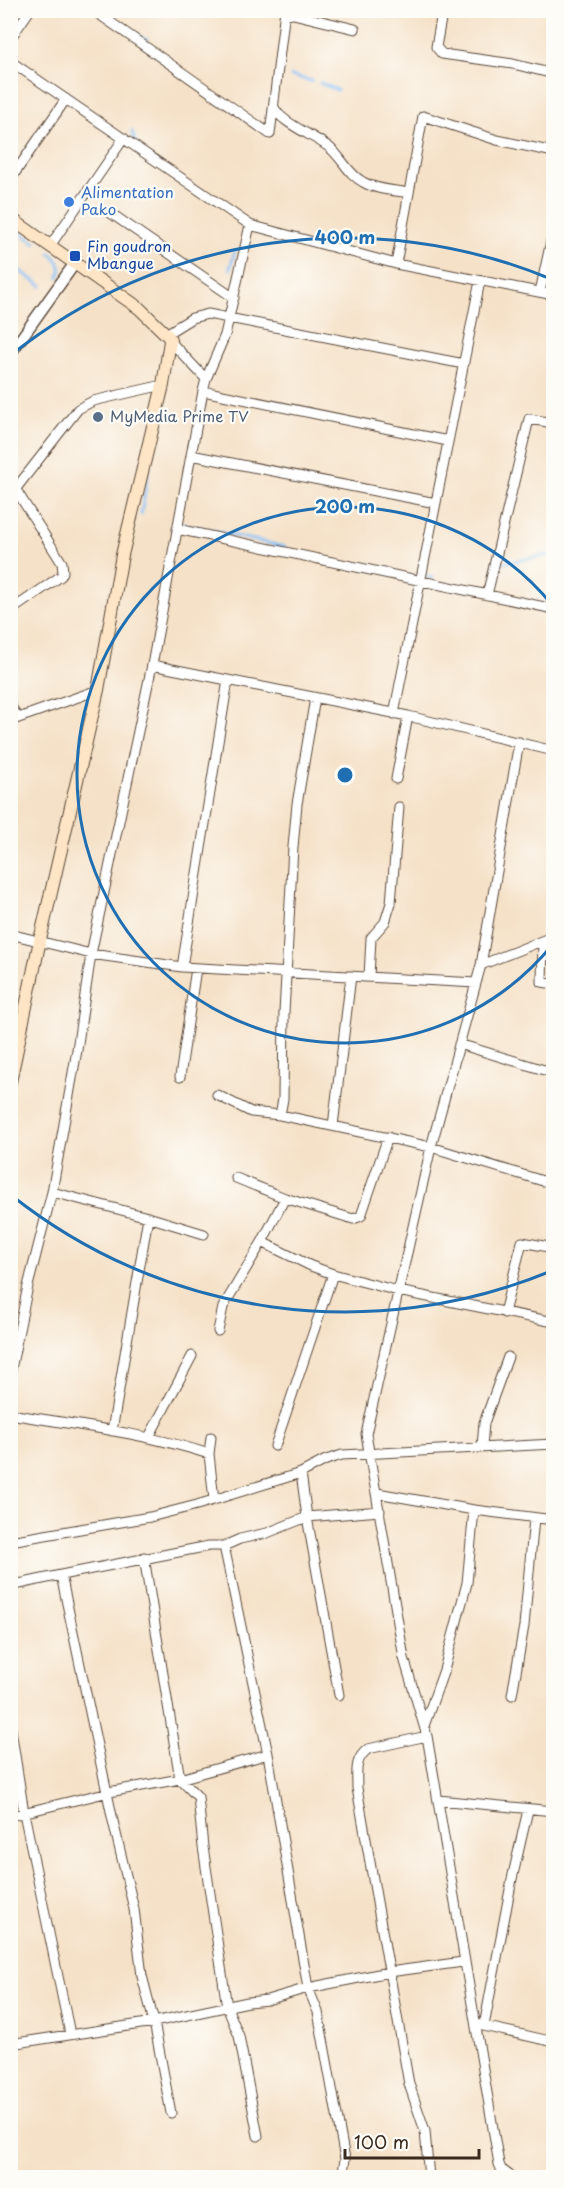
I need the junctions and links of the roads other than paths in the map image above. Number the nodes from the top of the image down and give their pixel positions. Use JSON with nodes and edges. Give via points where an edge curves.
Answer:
{"nodes":[{"id":1,"x":30,"y":10,"type":"edge"},
{"id":2,"x":93,"y":10,"type":"edge"},
{"id":3,"x":440,"y":10,"type":"edge"},
{"id":4,"x":285,"y":11,"type":"edge"},
{"id":5,"x":355,"y":29,"type":"dead end"},
{"id":6,"x":10,"y":39,"type":"edge"},
{"id":7,"x":10,"y":61,"type":"edge"},
{"id":8,"x":554,"y":74,"type":"edge"},
{"id":9,"x":66,"y":99,"type":"junction"},
{"id":10,"x":274,"y":107,"type":"junction"},
{"id":11,"x":124,"y":138,"type":"junction"},
{"id":12,"x":554,"y":152,"type":"edge"},
{"id":13,"x":10,"y":180,"type":"edge"},
{"id":14,"x":409,"y":193,"type":"junction"},
{"id":15,"x":109,"y":212,"type":"dead end"},
{"id":16,"x":10,"y":218,"type":"edge"},
{"id":17,"x":250,"y":225,"type":"junction"},
{"id":18,"x":554,"y":227,"type":"edge"},
{"id":19,"x":50,"y":246,"type":"junction"},
{"id":20,"x":75,"y":263,"type":"junction"},
{"id":21,"x":396,"y":264,"type":"junction"},
{"id":22,"x":480,"y":281,"type":"junction"},
{"id":23,"x":540,"y":292,"type":"junction"},
{"id":24,"x":554,"y":295,"type":"edge"},
{"id":25,"x":234,"y":298,"type":"junction"},
{"id":26,"x":230,"y":317,"type":"junction"},
{"id":27,"x":168,"y":337,"type":"junction"},
{"id":28,"x":10,"y":354,"type":"edge"},
{"id":29,"x":464,"y":364,"type":"junction"},
{"id":30,"x":206,"y":379,"type":"junction"},
{"id":31,"x":163,"y":385,"type":"junction"},
{"id":32,"x":203,"y":391,"type":"junction"},
{"id":33,"x":554,"y":423,"type":"edge"},
{"id":34,"x":448,"y":441,"type":"junction"},
{"id":35,"x":192,"y":455,"type":"junction"},
{"id":36,"x":13,"y":493,"type":"edge"},
{"id":37,"x":436,"y":503,"type":"junction"},
{"id":38,"x":177,"y":529,"type":"junction"},
{"id":39,"x":420,"y":581,"type":"junction"},
{"id":40,"x":487,"y":595,"type":"junction"},
{"id":41,"x":554,"y":609,"type":"edge"},
{"id":42,"x":10,"y":611,"type":"edge"},
{"id":43,"x":152,"y":665,"type":"junction"},
{"id":44,"x":228,"y":681,"type":"junction"},
{"id":45,"x":98,"y":690,"type":"junction"},
{"id":46,"x":315,"y":698,"type":"junction"},
{"id":47,"x":10,"y":705,"type":"edge"},
{"id":48,"x":394,"y":714,"type":"junction"},
{"id":49,"x":408,"y":716,"type":"junction"},
{"id":50,"x":14,"y":720,"type":"edge"},
{"id":51,"x":519,"y":742,"type":"junction"},
{"id":52,"x":554,"y":751,"type":"edge"},
{"id":53,"x":396,"y":779,"type":"dead end"},
{"id":54,"x":399,"y":807,"type":"dead end"},
{"id":55,"x":10,"y":934,"type":"edge"},
{"id":56,"x":554,"y":936,"type":"edge"},
{"id":57,"x":40,"y":940,"type":"junction"},
{"id":58,"x":543,"y":942,"type":"junction"},
{"id":59,"x":91,"y":954,"type":"junction"},
{"id":60,"x":481,"y":965,"type":"junction"},
{"id":61,"x":182,"y":967,"type":"junction"},
{"id":62,"x":196,"y":968,"type":"junction"},
{"id":63,"x":286,"y":973,"type":"junction"},
{"id":64,"x":351,"y":976,"type":"junction"},
{"id":65,"x":369,"y":977,"type":"junction"},
{"id":66,"x":476,"y":983,"type":"junction"},
{"id":67,"x":554,"y":984,"type":"edge"},
{"id":68,"x":459,"y":1044,"type":"junction"},
{"id":69,"x":554,"y":1073,"type":"edge"},
{"id":70,"x":180,"y":1077,"type":"dead end"},
{"id":71,"x":10,"y":1082,"type":"edge"},
{"id":72,"x":217,"y":1095,"type":"dead end"},
{"id":73,"x":280,"y":1115,"type":"junction"},
{"id":74,"x":333,"y":1126,"type":"junction"},
{"id":75,"x":387,"y":1137,"type":"junction"},
{"id":76,"x":431,"y":1147,"type":"junction"},
{"id":77,"x":236,"y":1178,"type":"dead end"},
{"id":78,"x":554,"y":1182,"type":"edge"},
{"id":79,"x":52,"y":1192,"type":"junction"},
{"id":80,"x":285,"y":1198,"type":"junction"},
{"id":81,"x":148,"y":1217,"type":"junction"},
{"id":82,"x":204,"y":1234,"type":"dead end"},
{"id":83,"x":262,"y":1242,"type":"junction"},
{"id":84,"x":554,"y":1248,"type":"edge"},
{"id":85,"x":333,"y":1274,"type":"junction"},
{"id":86,"x":398,"y":1291,"type":"junction"},
{"id":87,"x":504,"y":1312,"type":"junction"},
{"id":88,"x":554,"y":1322,"type":"edge"},
{"id":89,"x":218,"y":1331,"type":"dead end"},
{"id":90,"x":192,"y":1356,"type":"dead end"},
{"id":91,"x":508,"y":1357,"type":"dead end"},
{"id":92,"x":10,"y":1374,"type":"edge"},
{"id":93,"x":10,"y":1414,"type":"edge"},
{"id":94,"x":112,"y":1431,"type":"junction"},
{"id":95,"x":149,"y":1437,"type":"junction"},
{"id":96,"x":211,"y":1437,"type":"dead end"},
{"id":97,"x":554,"y":1444,"type":"edge"},
{"id":98,"x":275,"y":1446,"type":"dead end"},
{"id":99,"x":482,"y":1447,"type":"junction"},
{"id":100,"x":368,"y":1453,"type":"junction"},
{"id":101,"x":209,"y":1454,"type":"junction"},
{"id":102,"x":301,"y":1473,"type":"junction"},
{"id":103,"x":377,"y":1492,"type":"junction"},
{"id":104,"x":214,"y":1500,"type":"junction"},
{"id":105,"x":474,"y":1510,"type":"junction"},
{"id":106,"x":380,"y":1511,"type":"junction"},
{"id":107,"x":307,"y":1517,"type":"junction"},
{"id":108,"x":534,"y":1518,"type":"junction"},
{"id":109,"x":554,"y":1520,"type":"edge"},
{"id":110,"x":10,"y":1541,"type":"edge"},
{"id":111,"x":224,"y":1546,"type":"junction"},
{"id":112,"x":144,"y":1557,"type":"junction"},
{"id":113,"x":62,"y":1575,"type":"junction"},
{"id":114,"x":10,"y":1586,"type":"edge"},
{"id":115,"x":339,"y":1695,"type":"dead end"},
{"id":116,"x":512,"y":1695,"type":"dead end"},
{"id":117,"x":10,"y":1723,"type":"edge"},
{"id":118,"x":425,"y":1732,"type":"junction"},
{"id":119,"x":268,"y":1754,"type":"junction"},
{"id":120,"x":180,"y":1779,"type":"junction"},
{"id":121,"x":109,"y":1792,"type":"junction"},
{"id":122,"x":438,"y":1800,"type":"junction"},
{"id":123,"x":528,"y":1810,"type":"junction"},
{"id":124,"x":554,"y":1811,"type":"edge"},
{"id":125,"x":24,"y":1813,"type":"junction"},
{"id":126,"x":10,"y":1816,"type":"edge"},
{"id":127,"x":464,"y":1962,"type":"junction"},
{"id":128,"x":389,"y":1972,"type":"junction"},
{"id":129,"x":308,"y":1988,"type":"junction"},
{"id":130,"x":227,"y":2007,"type":"junction"},
{"id":131,"x":154,"y":2022,"type":"junction"},
{"id":132,"x":479,"y":2025,"type":"junction"},
{"id":133,"x":70,"y":2034,"type":"junction"},
{"id":134,"x":554,"y":2042,"type":"edge"},
{"id":135,"x":10,"y":2044,"type":"edge"},
{"id":136,"x":171,"y":2113,"type":"dead end"},
{"id":137,"x":258,"y":2136,"type":"dead end"},
{"id":138,"x":342,"y":2178,"type":"edge"},
{"id":139,"x":429,"y":2178,"type":"edge"},
{"id":140,"x":513,"y":2178,"type":"edge"}],
"edges":[{"from":1,"to":6,"type":"street"},
{"from":2,"to":10,"type":"street","via":[[270,134]]},
{"from":3,"to":8,"type":"street","via":[[436,47],[442,54]]},
{"from":4,"to":5,"type":"street"},
{"from":4,"to":10,"type":"street"},
{"from":7,"to":9,"type":"street"},
{"from":9,"to":11,"type":"street"},
{"from":9,"to":13,"type":"street"},
{"from":10,"to":14,"type":"street","via":[[284,119],[330,148],[355,177],[371,186]]},
{"from":11,"to":17,"type":"street"},
{"from":11,"to":19,"type":"street"},
{"from":12,"to":14,"type":"street","via":[[497,140],[423,116]]},
{"from":14,"to":21,"type":"street"},
{"from":15,"to":25,"type":"street"},
{"from":16,"to":19,"type":"main road"},
{"from":17,"to":21,"type":"street"},
{"from":17,"to":25,"type":"street"},
{"from":18,"to":23,"type":"street"},
{"from":19,"to":20,"type":"main road"},
{"from":20,"to":27,"type":"main road","via":[[140,308]]},
{"from":20,"to":28,"type":"street"},
{"from":21,"to":22,"type":"street"},
{"from":22,"to":23,"type":"street"},
{"from":22,"to":29,"type":"street"},
{"from":23,"to":24,"type":"street"},
{"from":25,"to":26,"type":"street"},
{"from":26,"to":27,"type":"street","via":[[208,314],[192,318]]},
{"from":26,"to":29,"type":"street"},
{"from":26,"to":30,"type":"street"},
{"from":27,"to":30,"type":"street"},
{"from":27,"to":31,"type":"main road"},
{"from":29,"to":34,"type":"street"},
{"from":30,"to":32,"type":"street"},
{"from":31,"to":36,"type":"street","via":[[93,400],[78,409]]},
{"from":31,"to":45,"type":"main road","via":[[122,555]]},
{"from":32,"to":34,"type":"street"},
{"from":32,"to":35,"type":"street"},
{"from":33,"to":40,"type":"street","via":[[529,419]]},
{"from":34,"to":37,"type":"street"},
{"from":35,"to":37,"type":"street"},
{"from":35,"to":38,"type":"street"},
{"from":36,"to":42,"type":"street","via":[[62,563],[63,572]]},
{"from":37,"to":39,"type":"street"},
{"from":38,"to":39,"type":"street"},
{"from":38,"to":43,"type":"street"},
{"from":39,"to":40,"type":"street"},
{"from":39,"to":48,"type":"street"},
{"from":40,"to":41,"type":"street"},
{"from":43,"to":44,"type":"street"},
{"from":43,"to":59,"type":"street"},
{"from":44,"to":46,"type":"street"},
{"from":44,"to":61,"type":"street"},
{"from":45,"to":50,"type":"street"},
{"from":45,"to":57,"type":"main road"},
{"from":46,"to":48,"type":"street"},
{"from":46,"to":63,"type":"street","via":[[294,836]]},
{"from":47,"to":50,"type":"street"},
{"from":48,"to":49,"type":"street"},
{"from":49,"to":51,"type":"street"},
{"from":49,"to":53,"type":"street"},
{"from":51,"to":52,"type":"street"},
{"from":51,"to":60,"type":"street"},
{"from":54,"to":65,"type":"street","via":[[391,903],[385,922],[370,938]]},
{"from":55,"to":57,"type":"street"},
{"from":56,"to":58,"type":"street"},
{"from":57,"to":59,"type":"street"},
{"from":57,"to":71,"type":"main road"},
{"from":58,"to":60,"type":"street"},
{"from":58,"to":67,"type":"street","via":[[542,982]]},
{"from":59,"to":61,"type":"street"},
{"from":59,"to":79,"type":"street"},
{"from":60,"to":66,"type":"street"},
{"from":61,"to":62,"type":"street"},
{"from":62,"to":63,"type":"street"},
{"from":62,"to":70,"type":"street"},
{"from":63,"to":64,"type":"street"},
{"from":63,"to":73,"type":"street"},
{"from":64,"to":65,"type":"street"},
{"from":64,"to":74,"type":"street"},
{"from":65,"to":66,"type":"street"},
{"from":66,"to":68,"type":"street"},
{"from":68,"to":69,"type":"street"},
{"from":68,"to":76,"type":"street"},
{"from":72,"to":73,"type":"street","via":[[256,1113]]},
{"from":73,"to":74,"type":"street"},
{"from":74,"to":75,"type":"street"},
{"from":75,"to":76,"type":"street"},
{"from":75,"to":80,"type":"street","via":[[358,1218]]},
{"from":76,"to":78,"type":"street"},
{"from":76,"to":86,"type":"street"},
{"from":77,"to":80,"type":"street"},
{"from":79,"to":81,"type":"street"},
{"from":79,"to":92,"type":"street"},
{"from":80,"to":83,"type":"street"},
{"from":81,"to":82,"type":"street"},
{"from":81,"to":94,"type":"street"},
{"from":83,"to":85,"type":"street"},
{"from":83,"to":89,"type":"street","via":[[223,1307]]},
{"from":84,"to":87,"type":"street","via":[[522,1242]]},
{"from":85,"to":86,"type":"street"},
{"from":85,"to":98,"type":"street"},
{"from":86,"to":87,"type":"street"},
{"from":86,"to":100,"type":"street","via":[[368,1422]]},
{"from":87,"to":88,"type":"street"},
{"from":90,"to":95,"type":"street"},
{"from":91,"to":99,"type":"street","via":[[484,1423]]},
{"from":93,"to":94,"type":"street"},
{"from":94,"to":95,"type":"street"},
{"from":95,"to":101,"type":"street"},
{"from":96,"to":101,"type":"street"},
{"from":97,"to":99,"type":"street"},
{"from":99,"to":100,"type":"street"},
{"from":100,"to":102,"type":"street","via":[[334,1457]]},
{"from":100,"to":103,"type":"street"},
{"from":101,"to":104,"type":"street"},
{"from":102,"to":104,"type":"street"},
{"from":102,"to":107,"type":"street"},
{"from":103,"to":105,"type":"street"},
{"from":103,"to":106,"type":"street"},
{"from":104,"to":110,"type":"street","via":[[150,1517]]},
{"from":105,"to":108,"type":"street"},
{"from":105,"to":118,"type":"street","via":[[467,1583]]},
{"from":106,"to":107,"type":"street"},
{"from":106,"to":118,"type":"street","via":[[404,1658]]},
{"from":107,"to":111,"type":"street"},
{"from":107,"to":115,"type":"street"},
{"from":108,"to":109,"type":"street"},
{"from":108,"to":116,"type":"street","via":[[524,1626]]},
{"from":111,"to":112,"type":"street"},
{"from":111,"to":119,"type":"street"},
{"from":112,"to":113,"type":"street"},
{"from":112,"to":120,"type":"street"},
{"from":113,"to":114,"type":"street"},
{"from":113,"to":121,"type":"street"},
{"from":117,"to":125,"type":"street"},
{"from":118,"to":122,"type":"street"},
{"from":118,"to":128,"type":"street","via":[[368,1749],[357,1762],[357,1788]]},
{"from":119,"to":120,"type":"street"},
{"from":119,"to":129,"type":"street"},
{"from":120,"to":121,"type":"street"},
{"from":120,"to":130,"type":"street","via":[[198,1797]]},
{"from":121,"to":125,"type":"street"},
{"from":121,"to":131,"type":"street"},
{"from":122,"to":123,"type":"street"},
{"from":122,"to":127,"type":"street"},
{"from":123,"to":124,"type":"street"},
{"from":123,"to":132,"type":"street"},
{"from":125,"to":126,"type":"street"},
{"from":125,"to":133,"type":"street"},
{"from":127,"to":128,"type":"street"},
{"from":127,"to":132,"type":"street"},
{"from":128,"to":129,"type":"street"},
{"from":128,"to":139,"type":"street","via":[[410,2084],[425,2131]]},
{"from":129,"to":130,"type":"street"},
{"from":129,"to":138,"type":"street","via":[[318,2012],[345,2159]]},
{"from":130,"to":131,"type":"street"},
{"from":130,"to":137,"type":"street","via":[[239,2036]]},
{"from":131,"to":133,"type":"street"},
{"from":131,"to":136,"type":"street"},
{"from":132,"to":134,"type":"street"},
{"from":132,"to":140,"type":"street","via":[[499,2164]]},
{"from":133,"to":135,"type":"street"}]}
